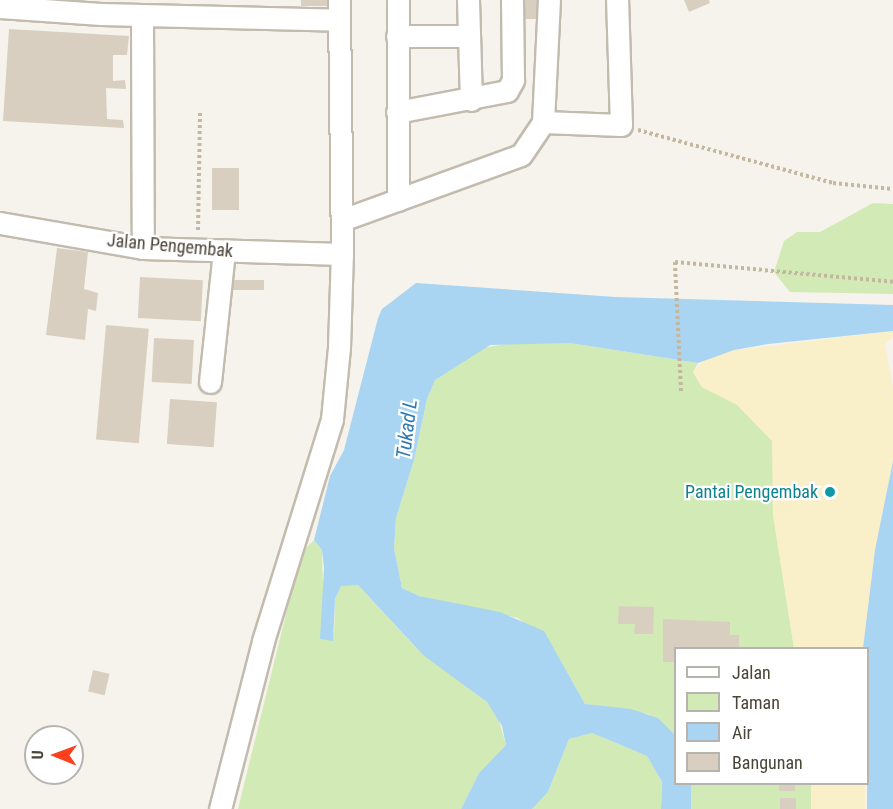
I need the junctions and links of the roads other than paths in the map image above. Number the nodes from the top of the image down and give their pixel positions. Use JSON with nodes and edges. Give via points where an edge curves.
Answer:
{"nodes":[{"id":1,"x":398,"y":0,"type":"edge"},
{"id":2,"x":468,"y":0,"type":"edge"},
{"id":3,"x":512,"y":0,"type":"edge"},
{"id":4,"x":549,"y":0,"type":"edge"},
{"id":5,"x":618,"y":0,"type":"edge"},
{"id":6,"x":0,"y":7,"type":"edge"},
{"id":7,"x":102,"y":7,"type":"edge"},
{"id":8,"x":339,"y":10,"type":"edge"},
{"id":9,"x":142,"y":15,"type":"junction"},
{"id":10,"x":397,"y":36,"type":"junction"},
{"id":11,"x":469,"y":36,"type":"junction"},
{"id":12,"x":471,"y":100,"type":"junction"},
{"id":13,"x":397,"y":112,"type":"junction"},
{"id":14,"x":543,"y":122,"type":"junction"},
{"id":15,"x":398,"y":200,"type":"junction"},
{"id":16,"x":342,"y":220,"type":"junction"},
{"id":17,"x":0,"y":223,"type":"edge"},
{"id":18,"x":143,"y":248,"type":"junction"},
{"id":19,"x":224,"y":252,"type":"junction"},
{"id":20,"x":342,"y":254,"type":"junction"},
{"id":21,"x":210,"y":382,"type":"dead end"},
{"id":22,"x":220,"y":809,"type":"edge"}],
"edges":[{"from":1,"to":10,"type":"street"},
{"from":2,"to":11,"type":"street"},
{"from":3,"to":12,"type":"street","via":[[513,80],[507,91]]},
{"from":4,"to":14,"type":"street"},
{"from":5,"to":14,"type":"street","via":[[621,125]]},
{"from":6,"to":7,"type":"street"},
{"from":7,"to":9,"type":"street"},
{"from":8,"to":9,"type":"street"},
{"from":8,"to":16,"type":"street"},
{"from":9,"to":18,"type":"street"},
{"from":10,"to":11,"type":"street"},
{"from":10,"to":13,"type":"street"},
{"from":11,"to":12,"type":"street"},
{"from":12,"to":13,"type":"street"},
{"from":13,"to":15,"type":"street"},
{"from":14,"to":15,"type":"street","via":[[521,155]]},
{"from":15,"to":16,"type":"street"},
{"from":16,"to":20,"type":"street"},
{"from":17,"to":18,"type":"street","name":"Jalan Pengembak"},
{"from":18,"to":19,"type":"street","name":"Jalan Pengembak"},
{"from":19,"to":20,"type":"street","name":"Jalan Pengembak"},
{"from":19,"to":21,"type":"street"},
{"from":20,"to":22,"type":"street","via":[[332,419],[263,641]]}]}
